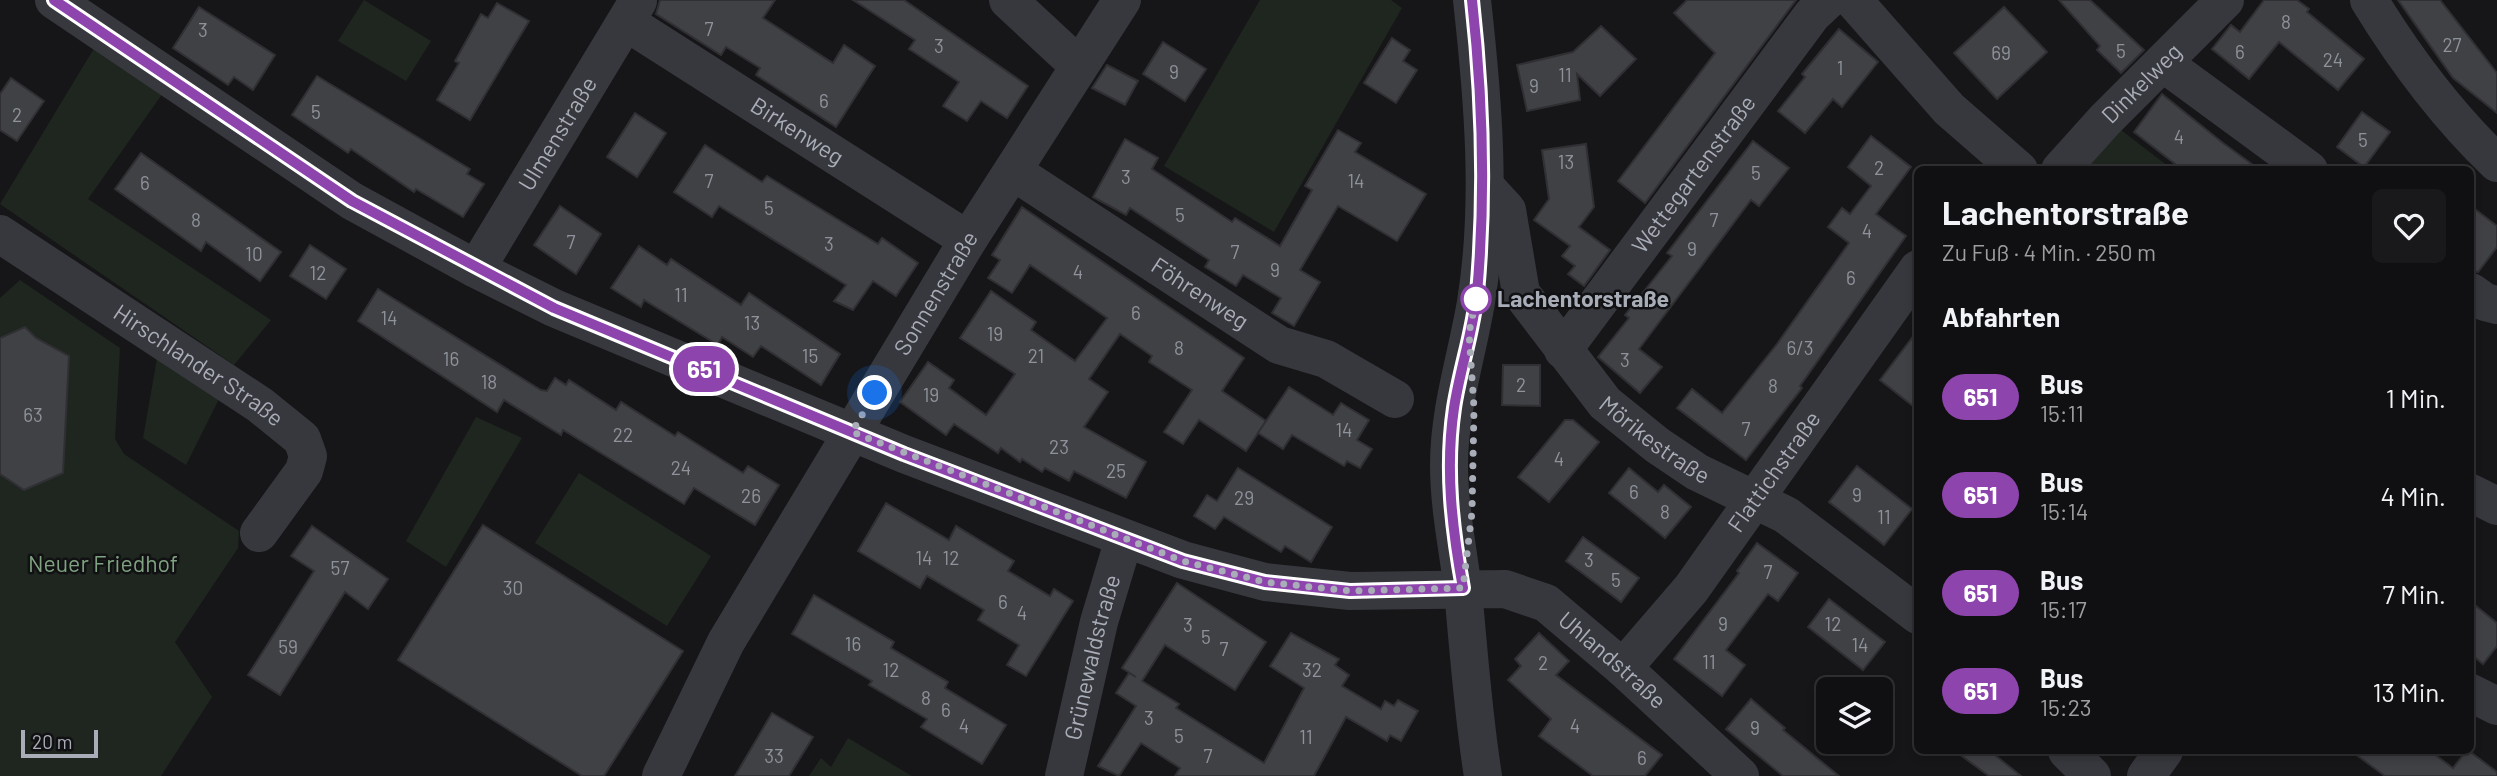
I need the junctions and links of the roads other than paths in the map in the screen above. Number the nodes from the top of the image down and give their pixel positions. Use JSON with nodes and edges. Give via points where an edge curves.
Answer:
{"nodes":[{"id":1,"x":54,"y":0,"type":"edge"},
{"id":2,"x":1008,"y":0,"type":"edge"},
{"id":3,"x":1122,"y":0,"type":"edge"},
{"id":4,"x":1472,"y":0,"type":"edge"},
{"id":5,"x":1828,"y":0,"type":"edge"},
{"id":6,"x":1853,"y":0,"type":"edge"},
{"id":7,"x":2225,"y":0,"type":"edge"},
{"id":8,"x":2369,"y":0,"type":"edge"},
{"id":9,"x":632,"y":11,"type":"edge"},
{"id":10,"x":2164,"y":63,"type":"junction"},
{"id":11,"x":1079,"y":66,"type":"junction"},
{"id":12,"x":2497,"y":163,"type":"edge"},
{"id":13,"x":2003,"y":165,"type":"edge"},
{"id":14,"x":2064,"y":166,"type":"edge"},
{"id":15,"x":2304,"y":166,"type":"edge"},
{"id":16,"x":1014,"y":172,"type":"junction"},
{"id":17,"x":1485,"y":186,"type":"junction"},
{"id":18,"x":0,"y":234,"type":"edge"},
{"id":19,"x":968,"y":240,"type":"junction"},
{"id":20,"x":477,"y":269,"type":"junction"},
{"id":21,"x":1914,"y":283,"type":"edge"},
{"id":22,"x":2474,"y":294,"type":"edge"},
{"id":23,"x":2497,"y":305,"type":"edge"},
{"id":24,"x":1563,"y":350,"type":"junction"},
{"id":25,"x":1395,"y":399,"type":"dead end"},
{"id":26,"x":852,"y":432,"type":"junction"},
{"id":27,"x":2474,"y":494,"type":"edge"},
{"id":28,"x":1753,"y":500,"type":"junction"},
{"id":29,"x":2497,"y":506,"type":"edge"},
{"id":30,"x":259,"y":533,"type":"dead end"},
{"id":31,"x":1124,"y":539,"type":"junction"},
{"id":32,"x":1463,"y":588,"type":"junction"},
{"id":33,"x":1914,"y":612,"type":"edge"},
{"id":34,"x":1623,"y":668,"type":"junction"},
{"id":35,"x":2474,"y":694,"type":"edge"},
{"id":36,"x":2497,"y":706,"type":"edge"},
{"id":37,"x":2070,"y":754,"type":"edge"},
{"id":38,"x":2162,"y":754,"type":"edge"},
{"id":39,"x":661,"y":776,"type":"edge"},
{"id":40,"x":1064,"y":776,"type":"edge"},
{"id":41,"x":1483,"y":776,"type":"edge"},
{"id":42,"x":1740,"y":776,"type":"edge"},
{"id":43,"x":2092,"y":776,"type":"edge"},
{"id":44,"x":2146,"y":776,"type":"edge"}],
"edges":[{"from":1,"to":20,"type":"street","name":"Uhlandstraße","via":[[352,201]]},
{"from":2,"to":11,"type":"street"},
{"from":3,"to":11,"type":"street","name":"Sonnenstraße"},
{"from":4,"to":17,"type":"street","via":[[1482,89]]},
{"from":5,"to":24,"type":"street","name":"Wettegartenstraße","via":[[1812,15]]},
{"from":6,"to":13,"type":"street"},
{"from":7,"to":10,"type":"street","name":"Dinkelweg"},
{"from":8,"to":12,"type":"street","via":[[2400,51]]},
{"from":9,"to":19,"type":"street","name":"Birkenweg"},
{"from":9,"to":20,"type":"street","name":"Ulmenstraße"},
{"from":10,"to":14,"type":"street","name":"Dinkelweg"},
{"from":10,"to":15,"type":"street"},
{"from":11,"to":16,"type":"street","name":"Sonnenstraße"},
{"from":16,"to":19,"type":"street","name":"Sonnenstraße"},
{"from":16,"to":25,"type":"street","name":"Föhrenweg","via":[[1279,345],[1326,359]]},
{"from":17,"to":24,"type":"street","name":"Mörikestraße","via":[[1507,210],[1521,293]]},
{"from":17,"to":32,"type":"street","via":[[1476,302],[1454,408],[1449,463],[1451,520]]},
{"from":18,"to":30,"type":"street","name":"Hirschlander Straße","via":[[261,405],[302,439],[307,456],[303,471]]},
{"from":19,"to":26,"type":"street","name":"Sonnenstraße"},
{"from":20,"to":26,"type":"street","name":"Uhlandstraße","via":[[554,308]]},
{"from":21,"to":28,"type":"street","name":"Flattichstraße"},
{"from":22,"to":23,"type":"street"},
{"from":24,"to":28,"type":"street","name":"Mörikestraße","via":[[1605,403],[1657,445],[1697,472]]},
{"from":26,"to":31,"type":"street","name":"Uhlandstraße"},
{"from":26,"to":39,"type":"street","name":"Sonnenstraße","via":[[726,642]]},
{"from":27,"to":29,"type":"street"},
{"from":28,"to":33,"type":"street","name":"Mörikestraße","via":[[1786,515]]},
{"from":28,"to":34,"type":"street","name":"Flattichstraße","via":[[1691,589]]},
{"from":31,"to":32,"type":"street","name":"Uhlandstraße","via":[[1183,561],[1265,582],[1350,591]]},
{"from":31,"to":40,"type":"street","name":"Grünewaldstraße","via":[[1099,622]]},
{"from":32,"to":34,"type":"street","name":"Uhlandstraße","via":[[1505,589],[1546,603]]},
{"from":32,"to":41,"type":"street"},
{"from":34,"to":42,"type":"street","name":"Uhlandstraße"},
{"from":35,"to":36,"type":"street"},
{"from":37,"to":43,"type":"street"},
{"from":38,"to":44,"type":"street"}]}
